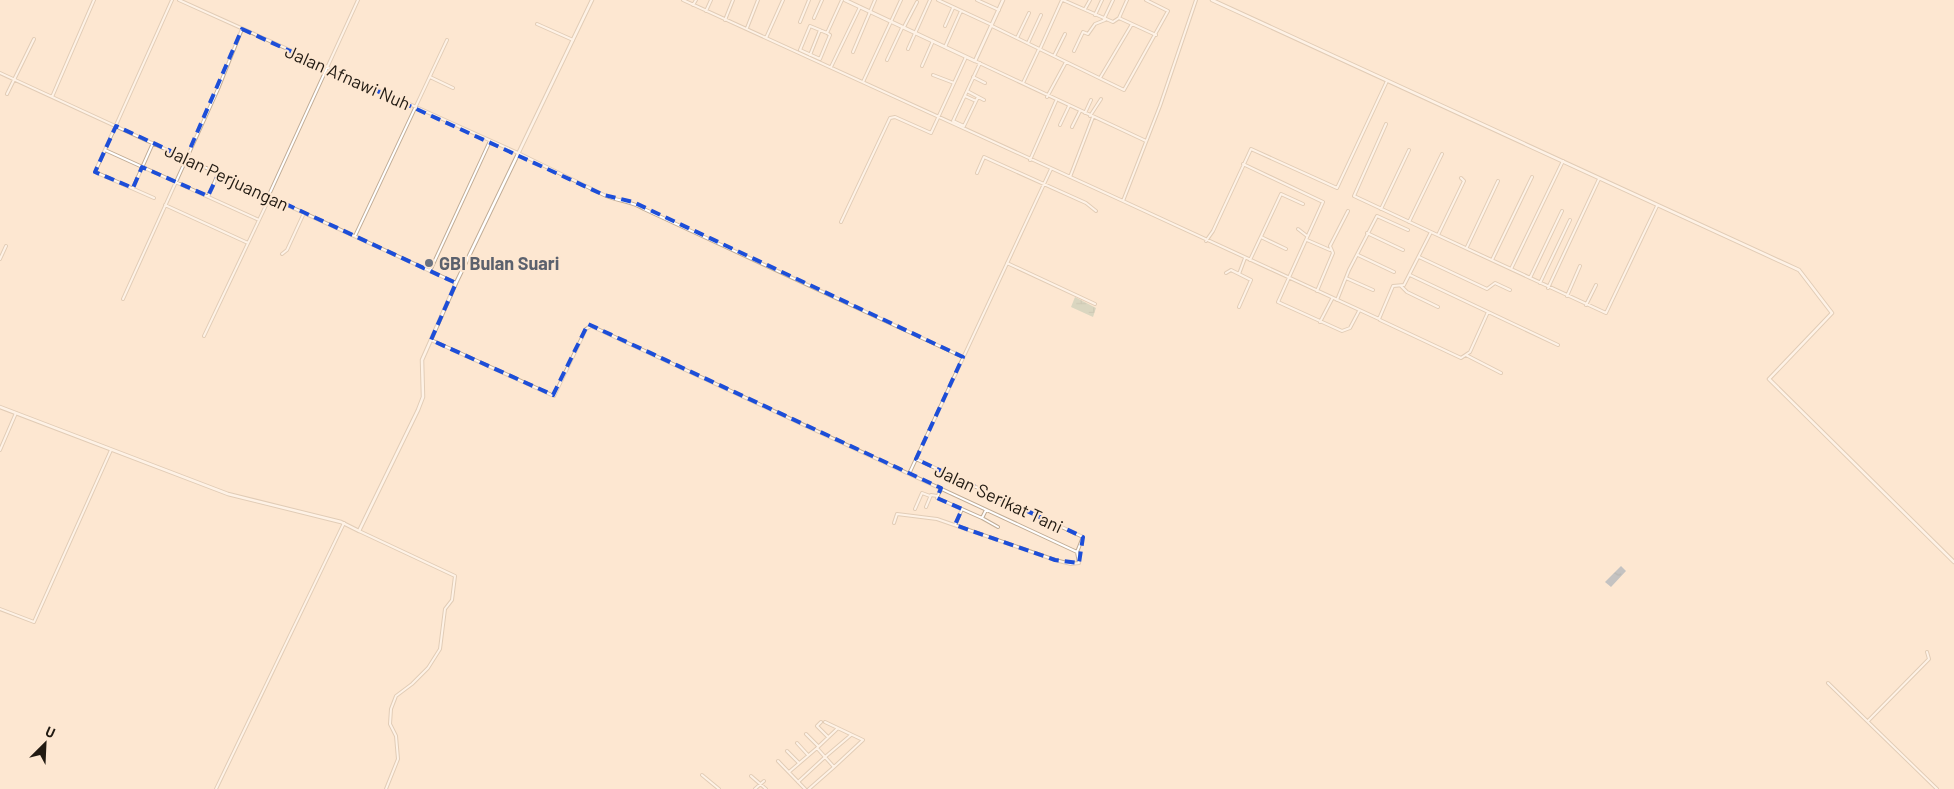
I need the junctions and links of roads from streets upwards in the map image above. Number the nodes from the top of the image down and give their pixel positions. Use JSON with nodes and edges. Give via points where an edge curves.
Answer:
{"nodes":[{"id":1,"x":94,"y":0,"type":"edge"},
{"id":2,"x":172,"y":0,"type":"edge"},
{"id":3,"x":179,"y":0,"type":"edge"},
{"id":4,"x":358,"y":0,"type":"edge"},
{"id":5,"x":592,"y":0,"type":"edge"},
{"id":6,"x":683,"y":0,"type":"edge"},
{"id":7,"x":696,"y":0,"type":"edge"},
{"id":8,"x":711,"y":0,"type":"edge"},
{"id":9,"x":733,"y":0,"type":"edge"},
{"id":10,"x":758,"y":0,"type":"edge"},
{"id":11,"x":783,"y":0,"type":"edge"},
{"id":12,"x":809,"y":0,"type":"edge"},
{"id":13,"x":822,"y":0,"type":"edge"},
{"id":14,"x":843,"y":0,"type":"edge"},
{"id":15,"x":875,"y":0,"type":"edge"},
{"id":16,"x":901,"y":0,"type":"edge"},
{"id":17,"x":930,"y":0,"type":"edge"},
{"id":18,"x":938,"y":0,"type":"edge"},
{"id":19,"x":979,"y":0,"type":"edge"},
{"id":20,"x":1003,"y":0,"type":"edge"},
{"id":21,"x":1062,"y":0,"type":"edge"},
{"id":22,"x":1090,"y":0,"type":"edge"},
{"id":23,"x":1102,"y":0,"type":"edge"},
{"id":24,"x":1113,"y":0,"type":"edge"},
{"id":25,"x":1127,"y":0,"type":"edge"},
{"id":26,"x":1146,"y":0,"type":"edge"},
{"id":27,"x":1196,"y":0,"type":"edge"},
{"id":28,"x":1212,"y":0,"type":"edge"},
{"id":29,"x":917,"y":2,"type":"dead end"},
{"id":30,"x":694,"y":5,"type":"junction"},
{"id":31,"x":860,"y":7,"type":"junction"},
{"id":32,"x":954,"y":7,"type":"junction"},
{"id":33,"x":999,"y":10,"type":"junction"},
{"id":34,"x":1085,"y":10,"type":"junction"},
{"id":35,"x":706,"y":11,"type":"junction"},
{"id":36,"x":870,"y":11,"type":"junction"},
{"id":37,"x":961,"y":11,"type":"junction"},
{"id":38,"x":1029,"y":13,"type":"dead end"},
{"id":39,"x":1042,"y":15,"type":"dead end"},
{"id":40,"x":1094,"y":15,"type":"junction"},
{"id":41,"x":814,"y":18,"type":"dead end"},
{"id":42,"x":1119,"y":18,"type":"junction"},
{"id":43,"x":1104,"y":19,"type":"junction"},
{"id":44,"x":725,"y":20,"type":"junction"},
{"id":45,"x":891,"y":21,"type":"junction"},
{"id":46,"x":800,"y":22,"type":"dead end"},
{"id":47,"x":537,"y":24,"type":"dead end"},
{"id":48,"x":1132,"y":24,"type":"junction"},
{"id":49,"x":992,"y":25,"type":"junction"},
{"id":50,"x":904,"y":26,"type":"junction"},
{"id":51,"x":945,"y":26,"type":"dead end"},
{"id":52,"x":242,"y":29,"type":"junction"},
{"id":53,"x":746,"y":29,"type":"junction"},
{"id":54,"x":820,"y":30,"type":"junction"},
{"id":55,"x":916,"y":32,"type":"junction"},
{"id":56,"x":826,"y":33,"type":"junction"},
{"id":57,"x":1065,"y":34,"type":"dead end"},
{"id":58,"x":1156,"y":35,"type":"junction"},
{"id":59,"x":766,"y":38,"type":"junction"},
{"id":60,"x":1017,"y":38,"type":"junction"},
{"id":61,"x":34,"y":39,"type":"dead end"},
{"id":62,"x":447,"y":40,"type":"dead end"},
{"id":63,"x":573,"y":40,"type":"junction"},
{"id":64,"x":933,"y":41,"type":"junction"},
{"id":65,"x":1028,"y":43,"type":"junction"},
{"id":66,"x":945,"y":47,"type":"junction"},
{"id":67,"x":908,"y":49,"type":"dead end"},
{"id":68,"x":1039,"y":49,"type":"junction"},
{"id":69,"x":1074,"y":51,"type":"dead end"},
{"id":70,"x":853,"y":52,"type":"dead end"},
{"id":71,"x":810,"y":55,"type":"junction"},
{"id":72,"x":1054,"y":56,"type":"junction"},
{"id":73,"x":966,"y":57,"type":"junction"},
{"id":74,"x":887,"y":60,"type":"dead end"},
{"id":75,"x":975,"y":61,"type":"junction"},
{"id":76,"x":1066,"y":62,"type":"junction"},
{"id":77,"x":980,"y":63,"type":"junction"},
{"id":78,"x":922,"y":66,"type":"dead end"},
{"id":79,"x":326,"y":67,"type":"junction"},
{"id":80,"x":831,"y":68,"type":"junction"},
{"id":81,"x":0,"y":73,"type":"edge"},
{"id":82,"x":933,"y":75,"type":"dead end"},
{"id":83,"x":430,"y":77,"type":"junction"},
{"id":84,"x":973,"y":77,"type":"junction"},
{"id":85,"x":1100,"y":78,"type":"junction"},
{"id":86,"x":15,"y":80,"type":"junction"},
{"id":87,"x":1388,"y":80,"type":"junction"},
{"id":88,"x":863,"y":82,"type":"junction"},
{"id":89,"x":954,"y":83,"type":"junction"},
{"id":90,"x":985,"y":83,"type":"dead end"},
{"id":91,"x":1022,"y":84,"type":"junction"},
{"id":92,"x":454,"y":88,"type":"dead end"},
{"id":93,"x":967,"y":91,"type":"junction"},
{"id":94,"x":7,"y":94,"type":"dead end"},
{"id":95,"x":965,"y":96,"type":"junction"},
{"id":96,"x":1047,"y":96,"type":"junction"},
{"id":97,"x":52,"y":97,"type":"junction"},
{"id":98,"x":978,"y":97,"type":"junction"},
{"id":99,"x":1101,"y":99,"type":"dead end"},
{"id":100,"x":984,"y":100,"type":"dead end"},
{"id":101,"x":1092,"y":100,"type":"dead end"},
{"id":102,"x":976,"y":101,"type":"junction"},
{"id":103,"x":1056,"y":101,"type":"junction"},
{"id":104,"x":1069,"y":106,"type":"junction"},
{"id":105,"x":416,"y":108,"type":"junction"},
{"id":106,"x":1080,"y":111,"type":"junction"},
{"id":107,"x":1085,"y":113,"type":"junction"},
{"id":108,"x":938,"y":117,"type":"junction"},
{"id":109,"x":1092,"y":117,"type":"junction"},
{"id":110,"x":1386,"y":124,"type":"dead end"},
{"id":111,"x":1060,"y":125,"type":"dead end"},
{"id":112,"x":116,"y":126,"type":"junction"},
{"id":113,"x":1072,"y":127,"type":"dead end"},
{"id":114,"x":490,"y":141,"type":"junction"},
{"id":115,"x":1146,"y":141,"type":"junction"},
{"id":116,"x":153,"y":142,"type":"junction"},
{"id":117,"x":105,"y":150,"type":"junction"},
{"id":118,"x":1409,"y":150,"type":"dead end"},
{"id":119,"x":518,"y":153,"type":"junction"},
{"id":120,"x":1442,"y":154,"type":"dead end"},
{"id":121,"x":186,"y":158,"type":"junction"},
{"id":122,"x":1030,"y":160,"type":"junction"},
{"id":123,"x":1563,"y":161,"type":"junction"},
{"id":124,"x":1243,"y":164,"type":"junction"},
{"id":125,"x":142,"y":167,"type":"junction"},
{"id":126,"x":1051,"y":169,"type":"junction"},
{"id":127,"x":219,"y":173,"type":"junction"},
{"id":128,"x":977,"y":173,"type":"dead end"},
{"id":129,"x":1070,"y":177,"type":"junction"},
{"id":130,"x":1532,"y":177,"type":"dead end"},
{"id":131,"x":1460,"y":178,"type":"dead end"},
{"id":132,"x":1600,"y":178,"type":"junction"},
{"id":133,"x":1498,"y":181,"type":"dead end"},
{"id":134,"x":175,"y":182,"type":"junction"},
{"id":135,"x":1044,"y":184,"type":"junction"},
{"id":136,"x":133,"y":188,"type":"junction"},
{"id":137,"x":208,"y":197,"type":"junction"},
{"id":138,"x":269,"y":197,"type":"junction"},
{"id":139,"x":154,"y":198,"type":"dead end"},
{"id":140,"x":1123,"y":201,"type":"junction"},
{"id":141,"x":1303,"y":204,"type":"dead end"},
{"id":142,"x":164,"y":205,"type":"junction"},
{"id":143,"x":1658,"y":205,"type":"junction"},
{"id":144,"x":1381,"y":209,"type":"junction"},
{"id":145,"x":1562,"y":210,"type":"dead end"},
{"id":146,"x":1096,"y":211,"type":"dead end"},
{"id":147,"x":1348,"y":211,"type":"dead end"},
{"id":148,"x":304,"y":213,"type":"junction"},
{"id":149,"x":259,"y":220,"type":"junction"},
{"id":150,"x":1570,"y":220,"type":"dead end"},
{"id":151,"x":841,"y":222,"type":"dead end"},
{"id":152,"x":1409,"y":222,"type":"junction"},
{"id":153,"x":1298,"y":229,"type":"dead end"},
{"id":154,"x":1408,"y":230,"type":"dead end"},
{"id":155,"x":1431,"y":232,"type":"junction"},
{"id":156,"x":1367,"y":233,"type":"junction"},
{"id":157,"x":1438,"y":235,"type":"junction"},
{"id":158,"x":355,"y":236,"type":"junction"},
{"id":159,"x":1308,"y":236,"type":"junction"},
{"id":160,"x":1261,"y":237,"type":"junction"},
{"id":161,"x":1306,"y":240,"type":"junction"},
{"id":162,"x":1206,"y":241,"type":"junction"},
{"id":163,"x":248,"y":243,"type":"junction"},
{"id":164,"x":6,"y":246,"type":"dead end"},
{"id":165,"x":1466,"y":248,"type":"junction"},
{"id":166,"x":1286,"y":249,"type":"dead end"},
{"id":167,"x":1330,"y":250,"type":"junction"},
{"id":168,"x":1403,"y":250,"type":"dead end"},
{"id":169,"x":282,"y":254,"type":"dead end"},
{"id":170,"x":1357,"y":254,"type":"junction"},
{"id":171,"x":1418,"y":257,"type":"junction"},
{"id":172,"x":1245,"y":258,"type":"junction"},
{"id":173,"x":0,"y":260,"type":"edge"},
{"id":174,"x":1250,"y":260,"type":"junction"},
{"id":175,"x":1492,"y":260,"type":"junction"},
{"id":176,"x":1007,"y":263,"type":"junction"},
{"id":177,"x":1580,"y":266,"type":"dead end"},
{"id":178,"x":1511,"y":269,"type":"junction"},
{"id":179,"x":429,"y":271,"type":"junction"},
{"id":180,"x":1394,"y":272,"type":"dead end"},
{"id":181,"x":1226,"y":273,"type":"dead end"},
{"id":182,"x":1240,"y":274,"type":"junction"},
{"id":183,"x":1410,"y":275,"type":"junction"},
{"id":184,"x":1288,"y":278,"type":"junction"},
{"id":185,"x":1346,"y":278,"type":"junction"},
{"id":186,"x":1530,"y":278,"type":"junction"},
{"id":187,"x":455,"y":282,"type":"junction"},
{"id":188,"x":1540,"y":284,"type":"junction"},
{"id":189,"x":1596,"y":285,"type":"dead end"},
{"id":190,"x":1401,"y":286,"type":"junction"},
{"id":191,"x":1548,"y":288,"type":"junction"},
{"id":192,"x":1373,"y":290,"type":"dead end"},
{"id":193,"x":1510,"y":290,"type":"dead end"},
{"id":194,"x":1317,"y":291,"type":"junction"},
{"id":195,"x":1567,"y":296,"type":"junction"},
{"id":196,"x":123,"y":299,"type":"dead end"},
{"id":197,"x":1332,"y":299,"type":"junction"},
{"id":198,"x":1337,"y":300,"type":"junction"},
{"id":199,"x":1095,"y":304,"type":"dead end"},
{"id":200,"x":1586,"y":305,"type":"junction"},
{"id":201,"x":1438,"y":306,"type":"dead end"},
{"id":202,"x":1239,"y":307,"type":"dead end"},
{"id":203,"x":1359,"y":311,"type":"junction"},
{"id":204,"x":1488,"y":312,"type":"junction"},
{"id":205,"x":1379,"y":319,"type":"junction"},
{"id":206,"x":1320,"y":322,"type":"junction"},
{"id":207,"x":204,"y":336,"type":"dead end"},
{"id":208,"x":431,"y":340,"type":"junction"},
{"id":209,"x":1558,"y":345,"type":"dead end"},
{"id":210,"x":1466,"y":356,"type":"junction"},
{"id":211,"x":963,"y":357,"type":"junction"},
{"id":212,"x":1501,"y":372,"type":"dead end"},
{"id":213,"x":0,"y":407,"type":"edge"},
{"id":214,"x":16,"y":413,"type":"junction"},
{"id":215,"x":0,"y":450,"type":"edge"},
{"id":216,"x":111,"y":450,"type":"junction"},
{"id":217,"x":916,"y":459,"type":"junction"},
{"id":218,"x":910,"y":473,"type":"junction"},
{"id":219,"x":941,"y":488,"type":"junction"},
{"id":220,"x":930,"y":496,"type":"junction"},
{"id":221,"x":937,"y":496,"type":"junction"},
{"id":222,"x":926,"y":507,"type":"dead end"},
{"id":223,"x":915,"y":509,"type":"dead end"},
{"id":224,"x":962,"y":509,"type":"junction"},
{"id":225,"x":986,"y":510,"type":"junction"},
{"id":226,"x":982,"y":518,"type":"junction"},
{"id":227,"x":894,"y":523,"type":"dead end"},
{"id":228,"x":344,"y":524,"type":"junction"},
{"id":229,"x":955,"y":525,"type":"junction"},
{"id":230,"x":998,"y":527,"type":"dead end"},
{"id":231,"x":359,"y":531,"type":"junction"},
{"id":232,"x":1077,"y":552,"type":"junction"},
{"id":233,"x":1954,"y":562,"type":"edge"},
{"id":234,"x":0,"y":609,"type":"edge"},
{"id":235,"x":1927,"y":652,"type":"dead end"},
{"id":236,"x":1828,"y":683,"type":"dead end"},
{"id":237,"x":1868,"y":721,"type":"junction"},
{"id":238,"x":821,"y":722,"type":"dead end"},
{"id":239,"x":825,"y":722,"type":"dead end"},
{"id":240,"x":838,"y":728,"type":"junction"},
{"id":241,"x":806,"y":734,"type":"dead end"},
{"id":242,"x":851,"y":734,"type":"junction"},
{"id":243,"x":828,"y":737,"type":"junction"},
{"id":244,"x":797,"y":743,"type":"dead end"},
{"id":245,"x":818,"y":747,"type":"junction"},
{"id":246,"x":786,"y":751,"type":"dead end"},
{"id":247,"x":808,"y":755,"type":"junction"},
{"id":248,"x":825,"y":757,"type":"junction"},
{"id":249,"x":778,"y":761,"type":"dead end"},
{"id":250,"x":799,"y":763,"type":"junction"},
{"id":251,"x":834,"y":767,"type":"junction"},
{"id":252,"x":789,"y":772,"type":"junction"},
{"id":253,"x":702,"y":775,"type":"dead end"},
{"id":254,"x":751,"y":776,"type":"dead end"},
{"id":255,"x":764,"y":781,"type":"dead end"},
{"id":256,"x":798,"y":782,"type":"junction"},
{"id":257,"x":760,"y":784,"type":"junction"},
{"id":258,"x":216,"y":789,"type":"edge"},
{"id":259,"x":386,"y":789,"type":"edge"},
{"id":260,"x":719,"y":789,"type":"edge"},
{"id":261,"x":755,"y":789,"type":"edge"},
{"id":262,"x":766,"y":789,"type":"edge"},
{"id":263,"x":805,"y":789,"type":"edge"},
{"id":264,"x":809,"y":789,"type":"edge"},
{"id":265,"x":1937,"y":789,"type":"edge"}],
"edges":[{"from":1,"to":97,"type":"street"},
{"from":2,"to":112,"type":"street"},
{"from":3,"to":52,"type":"street","name":"Jalan Afnawi Nuh"},
{"from":4,"to":79,"type":"street"},
{"from":5,"to":63,"type":"street"},
{"from":6,"to":30,"type":"street"},
{"from":7,"to":30,"type":"street"},
{"from":8,"to":35,"type":"street"},
{"from":9,"to":44,"type":"street"},
{"from":10,"to":53,"type":"street"},
{"from":11,"to":59,"type":"street"},
{"from":12,"to":46,"type":"street"},
{"from":13,"to":41,"type":"street"},
{"from":14,"to":31,"type":"street"},
{"from":14,"to":56,"type":"street"},
{"from":15,"to":36,"type":"street"},
{"from":16,"to":45,"type":"street"},
{"from":17,"to":55,"type":"street"},
{"from":18,"to":32,"type":"street"},
{"from":19,"to":33,"type":"street"},
{"from":20,"to":33,"type":"street"},
{"from":21,"to":34,"type":"street"},
{"from":21,"to":68,"type":"street"},
{"from":22,"to":34,"type":"street"},
{"from":23,"to":40,"type":"street"},
{"from":24,"to":43,"type":"street"},
{"from":25,"to":42,"type":"street"},
{"from":26,"to":58,"type":"street","via":[[1168,10]]},
{"from":27,"to":115,"type":"street"},
{"from":28,"to":87,"type":"street"},
{"from":29,"to":50,"type":"street"},
{"from":30,"to":35,"type":"street"},
{"from":31,"to":36,"type":"street"},
{"from":31,"to":80,"type":"street"},
{"from":32,"to":37,"type":"street"},
{"from":32,"to":51,"type":"street"},
{"from":33,"to":49,"type":"street"},
{"from":34,"to":40,"type":"street"},
{"from":35,"to":44,"type":"street"},
{"from":36,"to":45,"type":"street"},
{"from":36,"to":70,"type":"street"},
{"from":37,"to":49,"type":"street"},
{"from":37,"to":66,"type":"street"},
{"from":38,"to":60,"type":"street"},
{"from":39,"to":65,"type":"street"},
{"from":40,"to":43,"type":"street"},
{"from":42,"to":43,"type":"street","via":[[1112,22]]},
{"from":42,"to":48,"type":"street"},
{"from":43,"to":69,"type":"street","via":[[1095,24],[1088,34],[1083,32]]},
{"from":44,"to":53,"type":"street"},
{"from":45,"to":50,"type":"street"},
{"from":45,"to":88,"type":"street"},
{"from":47,"to":63,"type":"street"},
{"from":48,"to":58,"type":"street"},
{"from":48,"to":85,"type":"street"},
{"from":49,"to":60,"type":"street"},
{"from":49,"to":75,"type":"street"},
{"from":50,"to":55,"type":"street"},
{"from":50,"to":74,"type":"street"},
{"from":52,"to":79,"type":"street","name":"Jalan Afnawi Nuh"},
{"from":52,"to":121,"type":"street"},
{"from":53,"to":59,"type":"street"},
{"from":54,"to":56,"type":"street"},
{"from":54,"to":71,"type":"street"},
{"from":54,"to":71,"type":"street","via":[[810,26],[800,50]]},
{"from":55,"to":64,"type":"street"},
{"from":55,"to":67,"type":"street"},
{"from":56,"to":71,"type":"street","via":[[830,36],[820,59]]},
{"from":57,"to":72,"type":"street"},
{"from":58,"to":85,"type":"street","via":[[1124,90]]},
{"from":59,"to":80,"type":"street"},
{"from":60,"to":65,"type":"street"},
{"from":61,"to":86,"type":"street"},
{"from":62,"to":83,"type":"street"},
{"from":63,"to":119,"type":"street"},
{"from":64,"to":66,"type":"street"},
{"from":64,"to":78,"type":"street"},
{"from":65,"to":68,"type":"street"},
{"from":66,"to":73,"type":"street"},
{"from":68,"to":72,"type":"street"},
{"from":68,"to":91,"type":"street"},
{"from":72,"to":76,"type":"street"},
{"from":73,"to":75,"type":"street"},
{"from":73,"to":89,"type":"street"},
{"from":75,"to":77,"type":"street"},
{"from":76,"to":85,"type":"street"},
{"from":76,"to":96,"type":"street"},
{"from":77,"to":84,"type":"street"},
{"from":77,"to":91,"type":"street"},
{"from":79,"to":105,"type":"street","name":"Jalan Afnawi Nuh"},
{"from":79,"to":138,"type":"street","via":[[324,78]]},
{"from":80,"to":88,"type":"street"},
{"from":81,"to":86,"type":"street","name":"Jalan Perjuangan"},
{"from":82,"to":89,"type":"street"},
{"from":83,"to":92,"type":"street"},
{"from":83,"to":105,"type":"street"},
{"from":84,"to":90,"type":"street"},
{"from":84,"to":93,"type":"street"},
{"from":86,"to":94,"type":"street"},
{"from":86,"to":97,"type":"street","name":"Jalan Perjuangan"},
{"from":87,"to":123,"type":"street"},
{"from":87,"to":124,"type":"street","via":[[1337,188],[1254,149],[1248,152]]},
{"from":88,"to":108,"type":"street"},
{"from":89,"to":108,"type":"street"},
{"from":91,"to":96,"type":"street"},
{"from":93,"to":95,"type":"street"},
{"from":93,"to":98,"type":"street"},
{"from":95,"to":102,"type":"street"},
{"from":95,"to":102,"type":"street","via":[[953,121],[964,126]]},
{"from":96,"to":103,"type":"street"},
{"from":97,"to":112,"type":"street","name":"Jalan Perjuangan"},
{"from":98,"to":100,"type":"street"},
{"from":98,"to":102,"type":"street"},
{"from":99,"to":109,"type":"street"},
{"from":101,"to":107,"type":"street"},
{"from":103,"to":104,"type":"street"},
{"from":103,"to":122,"type":"street"},
{"from":104,"to":106,"type":"street"},
{"from":104,"to":111,"type":"street"},
{"from":105,"to":114,"type":"street","name":"Jalan Afnawi Nuh"},
{"from":105,"to":158,"type":"street"},
{"from":106,"to":107,"type":"street"},
{"from":106,"to":113,"type":"street"},
{"from":107,"to":109,"type":"street"},
{"from":108,"to":122,"type":"street"},
{"from":108,"to":151,"type":"street","via":[[931,133],[895,117],[890,118]]},
{"from":109,"to":115,"type":"street"},
{"from":109,"to":129,"type":"street"},
{"from":110,"to":144,"type":"street","via":[[1354,194]]},
{"from":112,"to":116,"type":"street","name":"Jalan Perjuangan"},
{"from":112,"to":117,"type":"street"},
{"from":114,"to":119,"type":"street","name":"Jalan Afnawi Nuh"},
{"from":114,"to":179,"type":"street"},
{"from":115,"to":140,"type":"street"},
{"from":116,"to":121,"type":"street","name":"Jalan Perjuangan"},
{"from":116,"to":125,"type":"street"},
{"from":117,"to":125,"type":"street"},
{"from":117,"to":136,"type":"street","via":[[95,172]]},
{"from":118,"to":144,"type":"street"},
{"from":119,"to":187,"type":"street"},
{"from":119,"to":211,"type":"street","name":"Jalan Afnawi Nuh","via":[[604,195],[633,202],[644,210]]},
{"from":120,"to":152,"type":"street"},
{"from":121,"to":127,"type":"street","name":"Jalan Perjuangan"},
{"from":121,"to":134,"type":"street"},
{"from":122,"to":126,"type":"street"},
{"from":123,"to":132,"type":"street"},
{"from":123,"to":178,"type":"street"},
{"from":124,"to":159,"type":"street","via":[[1323,202]]},
{"from":124,"to":162,"type":"street","via":[[1214,231]]},
{"from":125,"to":134,"type":"street"},
{"from":125,"to":136,"type":"street"},
{"from":126,"to":129,"type":"street"},
{"from":126,"to":135,"type":"street"},
{"from":127,"to":137,"type":"street"},
{"from":127,"to":138,"type":"street","name":"Jalan Perjuangan"},
{"from":128,"to":135,"type":"street","via":[[984,158]]},
{"from":129,"to":140,"type":"street"},
{"from":130,"to":175,"type":"street"},
{"from":131,"to":157,"type":"street","via":[[1464,181]]},
{"from":132,"to":143,"type":"street"},
{"from":132,"to":191,"type":"street"},
{"from":133,"to":165,"type":"street"},
{"from":134,"to":137,"type":"street"},
{"from":134,"to":142,"type":"street"},
{"from":135,"to":146,"type":"street"},
{"from":135,"to":176,"type":"street"},
{"from":136,"to":139,"type":"street"},
{"from":137,"to":149,"type":"street"},
{"from":138,"to":148,"type":"street","name":"Jalan Perjuangan"},
{"from":138,"to":149,"type":"street"},
{"from":140,"to":162,"type":"street"},
{"from":141,"to":160,"type":"street","via":[[1282,194]]},
{"from":142,"to":163,"type":"street"},
{"from":142,"to":196,"type":"street"},
{"from":143,"to":200,"type":"street","via":[[1608,312]]},
{"from":143,"to":233,"type":"street","via":[[1803,274],[1832,313],[1769,379]]},
{"from":144,"to":152,"type":"street"},
{"from":145,"to":186,"type":"street"},
{"from":147,"to":167,"type":"street"},
{"from":148,"to":158,"type":"street","name":"Jalan Perjuangan"},
{"from":148,"to":169,"type":"street","via":[[287,250]]},
{"from":149,"to":163,"type":"street"},
{"from":150,"to":188,"type":"street"},
{"from":152,"to":155,"type":"street"},
{"from":153,"to":159,"type":"street"},
{"from":154,"to":156,"type":"street","via":[[1378,216]]},
{"from":155,"to":157,"type":"street"},
{"from":155,"to":171,"type":"street"},
{"from":156,"to":168,"type":"street"},
{"from":156,"to":170,"type":"street"},
{"from":157,"to":165,"type":"street"},
{"from":158,"to":179,"type":"street","name":"Jalan Perjuangan"},
{"from":159,"to":161,"type":"street"},
{"from":160,"to":166,"type":"street"},
{"from":160,"to":174,"type":"street"},
{"from":161,"to":167,"type":"street"},
{"from":161,"to":184,"type":"street"},
{"from":162,"to":172,"type":"street"},
{"from":163,"to":207,"type":"street"},
{"from":164,"to":173,"type":"street"},
{"from":165,"to":175,"type":"street"},
{"from":167,"to":194,"type":"street","via":[[1333,253]]},
{"from":170,"to":180,"type":"street"},
{"from":170,"to":185,"type":"street"},
{"from":171,"to":183,"type":"street"},
{"from":171,"to":193,"type":"street","via":[[1487,290],[1495,283]]},
{"from":172,"to":174,"type":"street"},
{"from":172,"to":182,"type":"street"},
{"from":174,"to":184,"type":"street"},
{"from":175,"to":178,"type":"street"},
{"from":176,"to":199,"type":"street"},
{"from":176,"to":211,"type":"street"},
{"from":177,"to":195,"type":"street"},
{"from":178,"to":186,"type":"street"},
{"from":179,"to":187,"type":"street","name":"Jalan Perjuangan"},
{"from":181,"to":182,"type":"street","via":[[1230,270]]},
{"from":182,"to":202,"type":"street","via":[[1250,280]]},
{"from":183,"to":190,"type":"street"},
{"from":183,"to":204,"type":"street"},
{"from":184,"to":194,"type":"street"},
{"from":184,"to":206,"type":"street","via":[[1278,301]]},
{"from":185,"to":192,"type":"street"},
{"from":185,"to":198,"type":"street"},
{"from":186,"to":188,"type":"street"},
{"from":187,"to":208,"type":"street"},
{"from":188,"to":191,"type":"street"},
{"from":189,"to":200,"type":"street"},
{"from":190,"to":201,"type":"street"},
{"from":190,"to":205,"type":"street","via":[[1393,286]]},
{"from":191,"to":195,"type":"street"},
{"from":194,"to":197,"type":"street"},
{"from":195,"to":200,"type":"street"},
{"from":197,"to":198,"type":"street"},
{"from":197,"to":206,"type":"street"},
{"from":198,"to":203,"type":"street"},
{"from":203,"to":205,"type":"street"},
{"from":203,"to":206,"type":"street","via":[[1346,331]]},
{"from":204,"to":209,"type":"street"},
{"from":204,"to":210,"type":"street"},
{"from":205,"to":210,"type":"street","via":[[1460,358]]},
{"from":208,"to":218,"type":"street","via":[[554,396],[586,328],[591,326]]},
{"from":208,"to":231,"type":"street","via":[[421,362],[422,396],[418,410]]},
{"from":210,"to":212,"type":"street"},
{"from":211,"to":217,"type":"street"},
{"from":213,"to":214,"type":"street"},
{"from":214,"to":215,"type":"street"},
{"from":214,"to":216,"type":"street"},
{"from":216,"to":228,"type":"street","via":[[238,497]]},
{"from":216,"to":234,"type":"street","via":[[34,622]]},
{"from":217,"to":218,"type":"street"},
{"from":217,"to":232,"type":"street","name":"Jalan Serikat Tani","via":[[1083,537]]},
{"from":218,"to":219,"type":"street"},
{"from":219,"to":221,"type":"street"},
{"from":219,"to":225,"type":"street"},
{"from":220,"to":221,"type":"street"},
{"from":220,"to":222,"type":"street"},
{"from":220,"to":223,"type":"street","via":[[922,493]]},
{"from":221,"to":224,"type":"street"},
{"from":224,"to":226,"type":"street"},
{"from":224,"to":229,"type":"street"},
{"from":225,"to":226,"type":"street"},
{"from":225,"to":232,"type":"street"},
{"from":226,"to":230,"type":"street"},
{"from":227,"to":229,"type":"street","via":[[899,514],[930,517]]},
{"from":228,"to":231,"type":"street"},
{"from":228,"to":258,"type":"street"},
{"from":229,"to":232,"type":"street","via":[[1071,564],[1079,563]]},
{"from":231,"to":259,"type":"street","via":[[455,576],[452,600],[445,609],[440,649],[428,668],[398,694],[391,709],[390,724],[396,736],[398,759]]},
{"from":235,"to":237,"type":"street","via":[[1929,659]]},
{"from":236,"to":237,"type":"street"},
{"from":237,"to":265,"type":"street"},
{"from":238,"to":243,"type":"street","via":[[817,726]]},
{"from":239,"to":240,"type":"street"},
{"from":240,"to":242,"type":"street"},
{"from":240,"to":243,"type":"street"},
{"from":241,"to":245,"type":"street"},
{"from":242,"to":248,"type":"street"},
{"from":242,"to":251,"type":"street","via":[[863,742]]},
{"from":243,"to":245,"type":"street"},
{"from":244,"to":247,"type":"street"},
{"from":245,"to":247,"type":"street"},
{"from":245,"to":248,"type":"street"},
{"from":246,"to":250,"type":"street"},
{"from":247,"to":250,"type":"street"},
{"from":248,"to":251,"type":"street"},
{"from":248,"to":256,"type":"street"},
{"from":249,"to":252,"type":"street"},
{"from":250,"to":252,"type":"street"},
{"from":251,"to":264,"type":"street"},
{"from":252,"to":256,"type":"street"},
{"from":253,"to":260,"type":"street"},
{"from":254,"to":257,"type":"street"},
{"from":255,"to":257,"type":"street"},
{"from":256,"to":263,"type":"street"},
{"from":257,"to":261,"type":"street"},
{"from":257,"to":262,"type":"street"}]}
